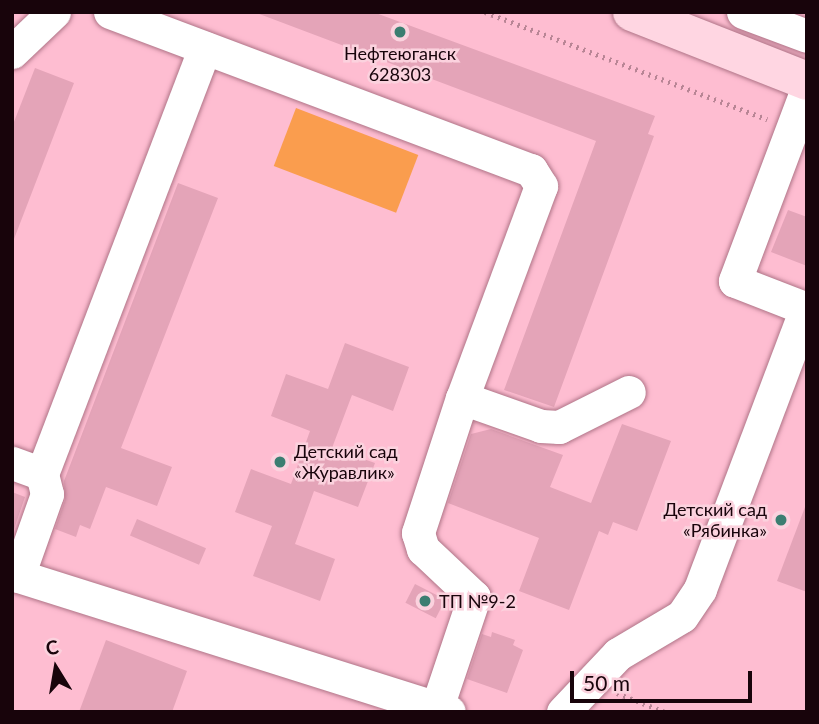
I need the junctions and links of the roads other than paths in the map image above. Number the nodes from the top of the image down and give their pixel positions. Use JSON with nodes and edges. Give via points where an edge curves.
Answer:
{"nodes":[{"id":1,"x":54,"y":12,"type":"edge"},
{"id":2,"x":110,"y":12,"type":"edge"},
{"id":3,"x":632,"y":12,"type":"edge"},
{"id":4,"x":743,"y":12,"type":"edge"},
{"id":5,"x":673,"y":20,"type":"edge"},
{"id":6,"x":807,"y":36,"type":"edge"},
{"id":7,"x":205,"y":48,"type":"junction"},
{"id":8,"x":12,"y":52,"type":"edge"},
{"id":9,"x":807,"y":81,"type":"edge"},
{"id":10,"x":807,"y":89,"type":"edge"},
{"id":11,"x":806,"y":309,"type":"edge"},
{"id":12,"x":629,"y":392,"type":"dead end"},
{"id":13,"x":462,"y":398,"type":"junction"},
{"id":14,"x":27,"y":468,"type":"edge"},
{"id":15,"x":15,"y":575,"type":"edge"},
{"id":16,"x":443,"y":709,"type":"edge"},
{"id":17,"x":563,"y":712,"type":"edge"}],
"edges":[{"from":1,"to":8,"type":"lane"},
{"from":2,"to":7,"type":"lane"},
{"from":3,"to":5,"type":"main road"},
{"from":4,"to":6,"type":"lane"},
{"from":5,"to":9,"type":"main road"},
{"from":7,"to":13,"type":"lane","via":[[531,170],[541,186]]},
{"from":7,"to":14,"type":"lane"},
{"from":10,"to":11,"type":"lane","via":[[730,287]]},
{"from":11,"to":17,"type":"lane","via":[[700,589],[682,616],[618,654]]},
{"from":12,"to":13,"type":"lane","via":[[559,427],[541,426]]},
{"from":13,"to":16,"type":"lane","via":[[418,533],[423,549],[474,597]]},
{"from":14,"to":15,"type":"lane","via":[[47,494]]},
{"from":15,"to":16,"type":"lane"}]}
